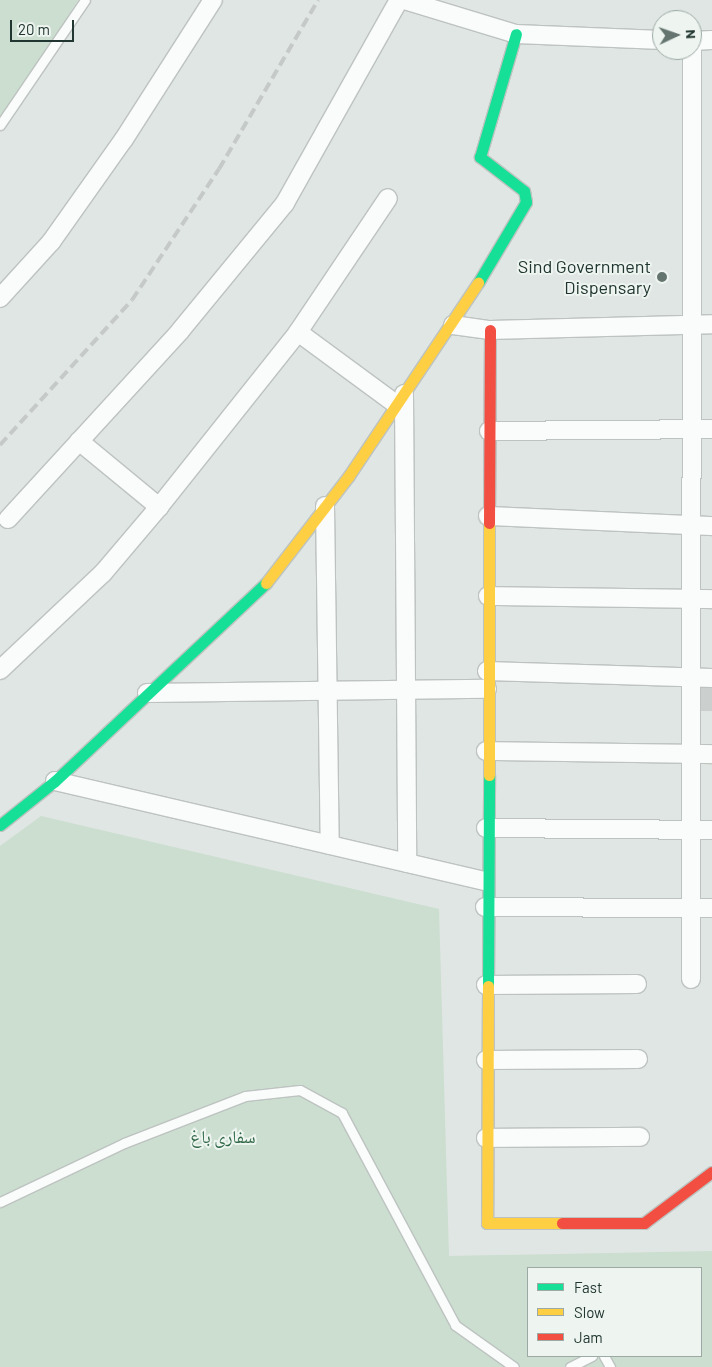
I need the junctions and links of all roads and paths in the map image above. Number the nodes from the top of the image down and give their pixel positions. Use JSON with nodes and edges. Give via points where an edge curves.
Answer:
{"nodes":[{"id":1,"x":85,"y":0,"type":"edge"},
{"id":2,"x":213,"y":0,"type":"edge"},
{"id":3,"x":400,"y":0,"type":"edge"},
{"id":4,"x":404,"y":0,"type":"edge"},
{"id":5,"x":516,"y":34,"type":"junction"},
{"id":6,"x":652,"y":40,"type":"edge"},
{"id":7,"x":692,"y":60,"type":"edge"},
{"id":8,"x":0,"y":125,"type":"edge"},
{"id":9,"x":388,"y":198,"type":"dead end"},
{"id":10,"x":0,"y":298,"type":"edge"},
{"id":11,"x":452,"y":324,"type":"junction"},
{"id":12,"x":690,"y":324,"type":"junction"},
{"id":13,"x":712,"y":324,"type":"edge"},
{"id":14,"x":490,"y":330,"type":"junction"},
{"id":15,"x":298,"y":332,"type":"junction"},
{"id":16,"x":401,"y":400,"type":"junction"},
{"id":17,"x":692,"y":429,"type":"junction"},
{"id":18,"x":712,"y":429,"type":"edge"},
{"id":19,"x":489,"y":431,"type":"junction"},
{"id":20,"x":79,"y":441,"type":"junction"},
{"id":21,"x":325,"y":506,"type":"junction"},
{"id":22,"x":159,"y":507,"type":"junction"},
{"id":23,"x":488,"y":516,"type":"junction"},
{"id":24,"x":8,"y":519,"type":"dead end"},
{"id":25,"x":712,"y":526,"type":"edge"},
{"id":26,"x":690,"y":528,"type":"junction"},
{"id":27,"x":488,"y":596,"type":"junction"},
{"id":28,"x":712,"y":599,"type":"edge"},
{"id":29,"x":692,"y":600,"type":"junction"},
{"id":30,"x":0,"y":670,"type":"edge"},
{"id":31,"x":693,"y":678,"type":"junction"},
{"id":32,"x":712,"y":678,"type":"edge"},
{"id":33,"x":487,"y":680,"type":"junction"},
{"id":34,"x":326,"y":690,"type":"junction"},
{"id":35,"x":408,"y":690,"type":"junction"},
{"id":36,"x":147,"y":693,"type":"junction"},
{"id":37,"x":486,"y":751,"type":"junction"},
{"id":38,"x":712,"y":754,"type":"edge"},
{"id":39,"x":693,"y":755,"type":"junction"},
{"id":40,"x":55,"y":780,"type":"junction"},
{"id":41,"x":0,"y":825,"type":"edge"},
{"id":42,"x":486,"y":828,"type":"junction"},
{"id":43,"x":693,"y":830,"type":"junction"},
{"id":44,"x":712,"y":830,"type":"edge"},
{"id":45,"x":330,"y":845,"type":"junction"},
{"id":46,"x":407,"y":863,"type":"junction"},
{"id":47,"x":485,"y":881,"type":"junction"},
{"id":48,"x":485,"y":908,"type":"junction"},
{"id":49,"x":690,"y":908,"type":"junction"},
{"id":50,"x":712,"y":908,"type":"edge"},
{"id":51,"x":691,"y":979,"type":"dead end"},
{"id":52,"x":636,"y":984,"type":"dead end"},
{"id":53,"x":486,"y":985,"type":"junction"},
{"id":54,"x":638,"y":1059,"type":"dead end"},
{"id":55,"x":486,"y":1060,"type":"junction"},
{"id":56,"x":640,"y":1137,"type":"dead end"},
{"id":57,"x":486,"y":1138,"type":"junction"},
{"id":58,"x":712,"y":1172,"type":"edge"},
{"id":59,"x":0,"y":1202,"type":"edge"},
{"id":60,"x":590,"y":1357,"type":"edge"},
{"id":61,"x":514,"y":1367,"type":"edge"},
{"id":62,"x":570,"y":1367,"type":"edge"}],
"edges":[{"from":1,"to":8,"type":"lane"},
{"from":2,"to":10,"type":"street","via":[[129,131],[51,242]]},
{"from":3,"to":20,"type":"street","via":[[286,202],[180,332]]},
{"from":4,"to":5,"type":"street"},
{"from":5,"to":6,"type":"street"},
{"from":5,"to":11,"type":"street","via":[[480,157],[524,191],[526,202]]},
{"from":7,"to":12,"type":"street"},
{"from":9,"to":15,"type":"street"},
{"from":11,"to":14,"type":"street"},
{"from":11,"to":16,"type":"street"},
{"from":12,"to":13,"type":"street"},
{"from":12,"to":14,"type":"street"},
{"from":12,"to":17,"type":"street"},
{"from":14,"to":19,"type":"street"},
{"from":15,"to":16,"type":"street"},
{"from":15,"to":22,"type":"street"},
{"from":16,"to":21,"type":"street"},
{"from":16,"to":35,"type":"street"},
{"from":17,"to":18,"type":"street"},
{"from":17,"to":19,"type":"street"},
{"from":17,"to":26,"type":"street"},
{"from":19,"to":23,"type":"street"},
{"from":20,"to":22,"type":"street"},
{"from":20,"to":24,"type":"street"},
{"from":21,"to":34,"type":"street"},
{"from":21,"to":36,"type":"street","via":[[273,576]]},
{"from":22,"to":30,"type":"street","via":[[103,573]]},
{"from":23,"to":26,"type":"street"},
{"from":23,"to":27,"type":"street"},
{"from":25,"to":26,"type":"street"},
{"from":26,"to":29,"type":"street"},
{"from":27,"to":29,"type":"street"},
{"from":27,"to":33,"type":"street"},
{"from":28,"to":29,"type":"street"},
{"from":29,"to":31,"type":"street"},
{"from":31,"to":32,"type":"street"},
{"from":31,"to":33,"type":"street"},
{"from":31,"to":39,"type":"street"},
{"from":33,"to":35,"type":"street"},
{"from":33,"to":37,"type":"street"},
{"from":34,"to":35,"type":"street"},
{"from":34,"to":36,"type":"street"},
{"from":34,"to":45,"type":"street"},
{"from":35,"to":46,"type":"street"},
{"from":36,"to":40,"type":"street"},
{"from":37,"to":39,"type":"street"},
{"from":37,"to":42,"type":"street"},
{"from":38,"to":39,"type":"street"},
{"from":39,"to":43,"type":"street"},
{"from":40,"to":41,"type":"street"},
{"from":40,"to":45,"type":"street"},
{"from":42,"to":43,"type":"street"},
{"from":42,"to":47,"type":"street"},
{"from":43,"to":44,"type":"street"},
{"from":43,"to":49,"type":"street"},
{"from":45,"to":46,"type":"street"},
{"from":46,"to":47,"type":"street"},
{"from":47,"to":48,"type":"street"},
{"from":48,"to":49,"type":"street"},
{"from":48,"to":53,"type":"street"},
{"from":49,"to":50,"type":"street"},
{"from":49,"to":51,"type":"street"},
{"from":52,"to":53,"type":"street"},
{"from":53,"to":55,"type":"street"},
{"from":54,"to":55,"type":"street"},
{"from":55,"to":57,"type":"street"},
{"from":56,"to":57,"type":"street"},
{"from":57,"to":58,"type":"street","via":[[485,1214],[487,1223],[499,1225],[644,1223]]},
{"from":59,"to":61,"type":"lane","via":[[124,1144],[245,1096],[300,1090],[342,1113],[455,1325]]},
{"from":60,"to":62,"type":"lane"}]}
